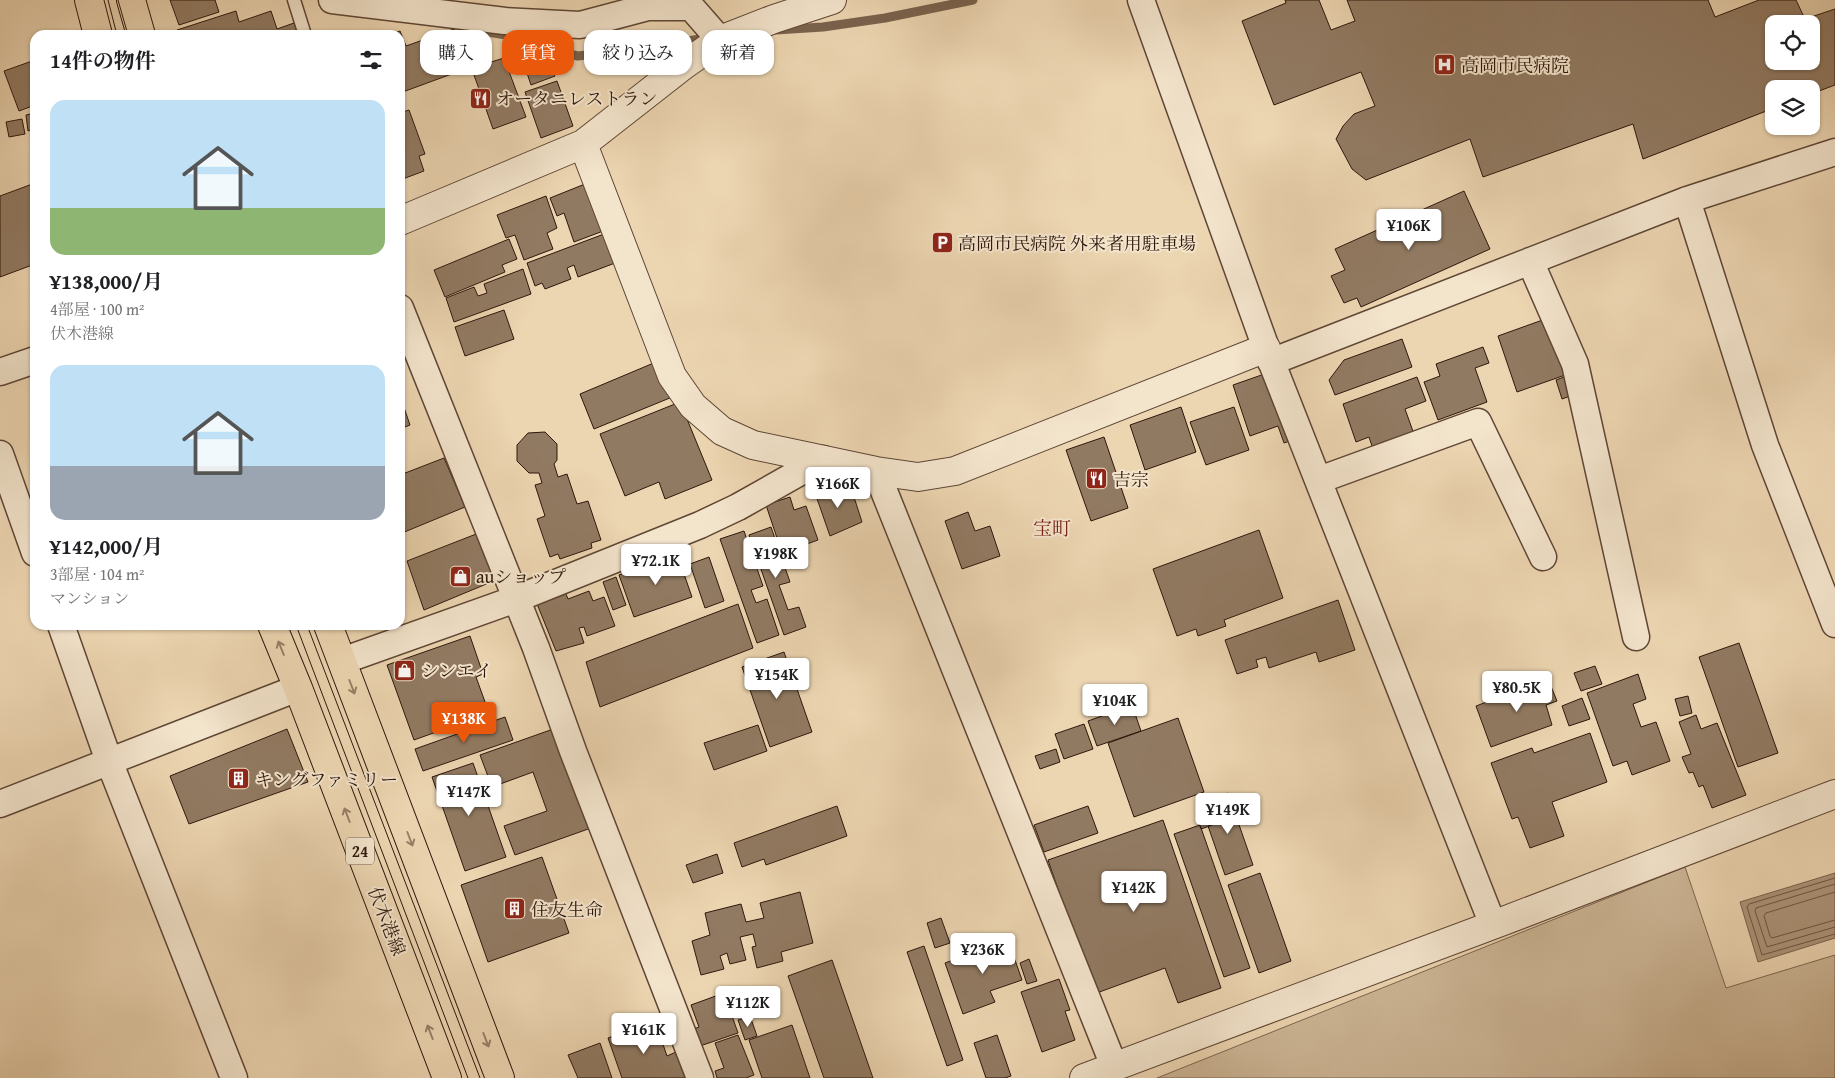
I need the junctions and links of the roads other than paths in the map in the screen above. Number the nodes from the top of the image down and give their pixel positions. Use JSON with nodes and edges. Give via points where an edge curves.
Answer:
{"nodes":[{"id":1,"x":89,"y":0,"type":"edge"},
{"id":2,"x":131,"y":0,"type":"edge"},
{"id":3,"x":294,"y":0,"type":"edge"},
{"id":4,"x":332,"y":0,"type":"edge"},
{"id":5,"x":832,"y":0,"type":"edge"},
{"id":6,"x":1141,"y":0,"type":"edge"},
{"id":7,"x":648,"y":4,"type":"edge"},
{"id":8,"x":505,"y":11,"type":"edge"},
{"id":9,"x":97,"y":30,"type":"edge"},
{"id":10,"x":140,"y":30,"type":"edge"},
{"id":11,"x":303,"y":30,"type":"edge"},
{"id":12,"x":711,"y":30,"type":"edge"},
{"id":13,"x":746,"y":30,"type":"edge"},
{"id":14,"x":702,"y":52,"type":"edge"},
{"id":15,"x":583,"y":144,"type":"junction"},
{"id":16,"x":1835,"y":152,"type":"edge"},
{"id":17,"x":1687,"y":200,"type":"junction"},
{"id":18,"x":405,"y":219,"type":"edge"},
{"id":19,"x":1530,"y":261,"type":"junction"},
{"id":20,"x":405,"y":321,"type":"edge"},
{"id":21,"x":1268,"y":355,"type":"junction"},
{"id":22,"x":30,"y":362,"type":"edge"},
{"id":23,"x":0,"y":372,"type":"edge"},
{"id":24,"x":0,"y":454,"type":"edge"},
{"id":25,"x":822,"y":459,"type":"junction"},
{"id":26,"x":876,"y":471,"type":"junction"},
{"id":27,"x":1319,"y":480,"type":"junction"},
{"id":28,"x":30,"y":539,"type":"edge"},
{"id":29,"x":1543,"y":557,"type":"dead end"},
{"id":30,"x":516,"y":599,"type":"junction"},
{"id":31,"x":1835,"y":624,"type":"edge"},
{"id":32,"x":63,"y":630,"type":"edge"},
{"id":33,"x":274,"y":630,"type":"edge"},
{"id":34,"x":330,"y":630,"type":"edge"},
{"id":35,"x":1636,"y":637,"type":"dead end"},
{"id":36,"x":356,"y":656,"type":"dead end"},
{"id":37,"x":298,"y":688,"type":"junction"},
{"id":38,"x":109,"y":762,"type":"junction"},
{"id":39,"x":1835,"y":794,"type":"edge"},
{"id":40,"x":0,"y":804,"type":"edge"},
{"id":41,"x":1493,"y":925,"type":"junction"},
{"id":42,"x":1114,"y":1066,"type":"junction"},
{"id":43,"x":234,"y":1078,"type":"edge"},
{"id":44,"x":447,"y":1078,"type":"edge"},
{"id":45,"x":500,"y":1078,"type":"edge"},
{"id":46,"x":700,"y":1078,"type":"edge"},
{"id":47,"x":1084,"y":1078,"type":"edge"}],
"edges":[{"from":1,"to":9,"type":"main road"},
{"from":2,"to":10,"type":"main road"},
{"from":3,"to":11,"type":"lane"},
{"from":4,"to":8,"type":"street"},
{"from":5,"to":13,"type":"street"},
{"from":6,"to":21,"type":"street"},
{"from":7,"to":8,"type":"street","via":[[580,25]]},
{"from":7,"to":12,"type":"street","via":[[691,7]]},
{"from":14,"to":15,"type":"street"},
{"from":15,"to":18,"type":"street"},
{"from":15,"to":25,"type":"street","via":[[672,376],[693,406],[722,431],[753,445]]},
{"from":16,"to":17,"type":"street"},
{"from":17,"to":19,"type":"street"},
{"from":17,"to":31,"type":"street","via":[[1765,445]]},
{"from":19,"to":21,"type":"street"},
{"from":19,"to":35,"type":"street","via":[[1575,364]]},
{"from":20,"to":30,"type":"street"},
{"from":21,"to":26,"type":"street","via":[[955,471],[918,477]]},
{"from":21,"to":27,"type":"street"},
{"from":22,"to":23,"type":"street"},
{"from":24,"to":28,"type":"street"},
{"from":25,"to":26,"type":"street"},
{"from":25,"to":30,"type":"street","via":[[700,525]]},
{"from":26,"to":42,"type":"street"},
{"from":27,"to":29,"type":"street","via":[[1478,422]]},
{"from":27,"to":41,"type":"street"},
{"from":30,"to":36,"type":"street"},
{"from":30,"to":46,"type":"street"},
{"from":32,"to":38,"type":"street"},
{"from":37,"to":33,"type":"main road","name":"伏木港線","number":"24","one_way":true},
{"from":34,"to":45,"type":"main road","one_way":true},
{"from":37,"to":38,"type":"street"},
{"from":44,"to":37,"type":"main road","name":"伏木港線","number":"24","one_way":true},
{"from":38,"to":40,"type":"street"},
{"from":38,"to":43,"type":"street"},
{"from":39,"to":41,"type":"street"},
{"from":41,"to":42,"type":"street"},
{"from":42,"to":47,"type":"street"}]}
